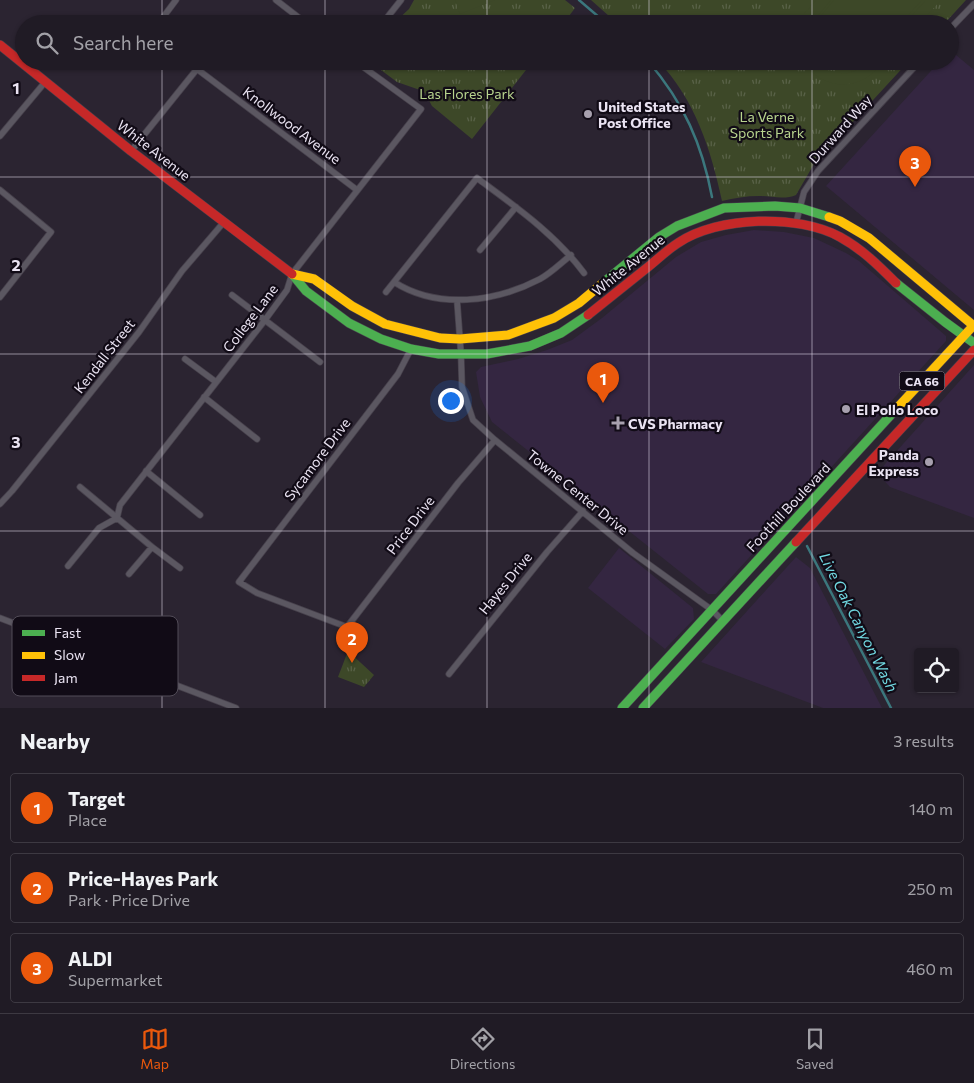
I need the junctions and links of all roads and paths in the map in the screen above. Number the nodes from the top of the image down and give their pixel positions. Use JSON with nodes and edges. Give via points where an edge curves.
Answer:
{"nodes":[{"id":1,"x":176,"y":0,"type":"edge"},
{"id":2,"x":276,"y":0,"type":"edge"},
{"id":3,"x":401,"y":0,"type":"edge"},
{"id":4,"x":974,"y":4,"type":"edge"},
{"id":5,"x":165,"y":15,"type":"edge"},
{"id":6,"x":295,"y":15,"type":"edge"},
{"id":7,"x":389,"y":15,"type":"edge"},
{"id":8,"x":959,"y":20,"type":"edge"},
{"id":9,"x":0,"y":45,"type":"edge"},
{"id":10,"x":15,"y":57,"type":"edge"},
{"id":11,"x":32,"y":70,"type":"edge"},
{"id":12,"x":197,"y":70,"type":"joint"},
{"id":13,"x":367,"y":70,"type":"edge"},
{"id":14,"x":912,"y":70,"type":"edge"},
{"id":15,"x":46,"y":81,"type":"junction"},
{"id":16,"x":0,"y":136,"type":"edge"},
{"id":17,"x":132,"y":151,"type":"junction"},
{"id":18,"x":0,"y":190,"type":"edge"},
{"id":19,"x":357,"y":190,"type":"junction"},
{"id":20,"x":516,"y":207,"type":"junction"},
{"id":21,"x":800,"y":208,"type":"junction"},
{"id":22,"x":224,"y":222,"type":"junction"},
{"id":23,"x":796,"y":223,"type":"junction"},
{"id":24,"x":480,"y":250,"type":"dead end"},
{"id":25,"x":571,"y":255,"type":"junction"},
{"id":26,"x":584,"y":273,"type":"dead end"},
{"id":27,"x":292,"y":274,"type":"junction"},
{"id":28,"x":394,"y":282,"type":"junction"},
{"id":29,"x":386,"y":292,"type":"dead end"},
{"id":30,"x":232,"y":295,"type":"dead end"},
{"id":31,"x":0,"y":297,"type":"edge"},
{"id":32,"x":457,"y":300,"type":"junction"},
{"id":33,"x":265,"y":320,"type":"junction"},
{"id":34,"x":974,"y":326,"type":"edge"},
{"id":35,"x":964,"y":336,"type":"junction"},
{"id":36,"x":460,"y":339,"type":"junction"},
{"id":37,"x":974,"y":343,"type":"edge"},
{"id":38,"x":411,"y":349,"type":"junction"},
{"id":39,"x":974,"y":350,"type":"edge"},
{"id":40,"x":461,"y":354,"type":"junction"},
{"id":41,"x":185,"y":359,"type":"dead end"},
{"id":42,"x":320,"y":362,"type":"dead end"},
{"id":43,"x":216,"y":382,"type":"junction"},
{"id":44,"x":204,"y":398,"type":"junction"},
{"id":45,"x":257,"y":439,"type":"dead end"},
{"id":46,"x":495,"y":440,"type":"junction"},
{"id":47,"x":146,"y":471,"type":"junction"},
{"id":48,"x":80,"y":487,"type":"dead end"},
{"id":49,"x":0,"y":504,"type":"edge"},
{"id":50,"x":583,"y":511,"type":"junction"},
{"id":51,"x":200,"y":515,"type":"dead end"},
{"id":52,"x":117,"y":518,"type":"junction"},
{"id":53,"x":152,"y":547,"type":"junction"},
{"id":54,"x":68,"y":566,"type":"dead end"},
{"id":55,"x":180,"y":568,"type":"dead end"},
{"id":56,"x":129,"y":574,"type":"dead end"},
{"id":57,"x":712,"y":610,"type":"junction"},
{"id":58,"x":0,"y":618,"type":"edge"},
{"id":59,"x":723,"y":620,"type":"junction"},
{"id":60,"x":12,"y":623,"type":"edge"},
{"id":61,"x":347,"y":627,"type":"joint"},
{"id":62,"x":449,"y":674,"type":"dead end"},
{"id":63,"x":178,"y":686,"type":"edge"},
{"id":64,"x":236,"y":708,"type":"edge"},
{"id":65,"x":622,"y":708,"type":"edge"},
{"id":66,"x":643,"y":708,"type":"edge"}],
"edges":[{"from":1,"to":5,"type":"street"},
{"from":2,"to":6,"type":"street"},
{"from":3,"to":7,"type":"street"},
{"from":4,"to":8,"type":"street"},
{"from":9,"to":10,"type":"main road","name":"White Avenue"},
{"from":11,"to":15,"type":"main road","name":"White Avenue"},
{"from":12,"to":17,"type":"street"},
{"from":12,"to":19,"type":"street","name":"Knollwood Avenue"},
{"from":13,"to":19,"type":"street","name":"College Lane","via":[[421,109]]},
{"from":14,"to":21,"type":"street","name":"Durward Way","via":[[818,171],[804,192]]},
{"from":15,"to":16,"type":"street"},
{"from":15,"to":17,"type":"main road","name":"White Avenue"},
{"from":17,"to":22,"type":"main road","name":"White Avenue"},
{"from":18,"to":31,"type":"street","via":[[51,232]]},
{"from":19,"to":27,"type":"street","name":"College Lane"},
{"from":20,"to":24,"type":"street"},
{"from":20,"to":25,"type":"street"},
{"from":20,"to":28,"type":"street","via":[[477,178]]},
{"from":21,"to":23,"type":"street","name":"Durward Way"},
{"from":21,"to":34,"type":"main road","name":"White Avenue","via":[[840,221],[869,238]]},
{"from":21,"to":36,"type":"main road","name":"White Avenue","via":[[724,208],[694,218],[659,237],[579,303],[554,318],[508,335]]},
{"from":22,"to":27,"type":"main road","name":"White Avenue"},
{"from":22,"to":49,"type":"street","name":"Kendall Street","via":[[182,271],[140,332]]},
{"from":23,"to":35,"type":"main road","name":"White Avenue","via":[[833,234],[858,248]]},
{"from":23,"to":40,"type":"main road","name":"White Avenue","via":[[750,221],[695,234],[668,249],[561,334],[524,347],[487,354]]},
{"from":25,"to":26,"type":"street"},
{"from":25,"to":32,"type":"street","via":[[542,278],[510,292]]},
{"from":27,"to":33,"type":"street","name":"College Lane","via":[[287,290]]},
{"from":27,"to":36,"type":"main road","name":"White Avenue","via":[[314,279],[385,324],[440,338]]},
{"from":27,"to":38,"type":"main road","name":"White Avenue","via":[[306,291],[349,323]]},
{"from":28,"to":29,"type":"street"},
{"from":28,"to":32,"type":"street","via":[[422,295]]},
{"from":30,"to":33,"type":"street"},
{"from":32,"to":36,"type":"street","name":"Towne Center Drive"},
{"from":33,"to":42,"type":"street"},
{"from":33,"to":43,"type":"street","name":"College Lane"},
{"from":34,"to":35,"type":"main road","name":"Foothill Boulevard","number":"CA 66"},
{"from":35,"to":37,"type":"main road","name":"White Avenue"},
{"from":35,"to":57,"type":"main road","name":"Foothill Boulevard","number":"CA 66"},
{"from":36,"to":40,"type":"street","name":"Towne Center Drive"},
{"from":38,"to":40,"type":"main road","name":"White Avenue"},
{"from":38,"to":61,"type":"street","name":"Sycamore Drive","via":[[398,374],[238,582],[256,593]]},
{"from":39,"to":59,"type":"main road","number":"CA 66"},
{"from":40,"to":46,"type":"street","name":"Towne Center Drive","via":[[462,387],[473,420]]},
{"from":41,"to":43,"type":"street"},
{"from":43,"to":44,"type":"street","name":"College Lane"},
{"from":44,"to":45,"type":"street"},
{"from":44,"to":47,"type":"street","name":"College Lane"},
{"from":46,"to":50,"type":"street","name":"Towne Center Drive"},
{"from":46,"to":61,"type":"street","name":"Price Drive"},
{"from":47,"to":51,"type":"street"},
{"from":47,"to":52,"type":"street","name":"College Lane","via":[[120,505]]},
{"from":48,"to":52,"type":"street"},
{"from":50,"to":57,"type":"street","name":"Towne Center Drive","via":[[644,561]]},
{"from":50,"to":62,"type":"street","name":"Hayes Drive"},
{"from":52,"to":53,"type":"street"},
{"from":52,"to":54,"type":"street","via":[[99,528]]},
{"from":53,"to":55,"type":"street"},
{"from":53,"to":56,"type":"street"},
{"from":57,"to":59,"type":"street","name":"Towne Center Drive"},
{"from":57,"to":65,"type":"main road","name":"Foothill Boulevard","number":"CA 66"},
{"from":58,"to":60,"type":"street"},
{"from":59,"to":66,"type":"main road","number":"CA 66"},
{"from":63,"to":64,"type":"street"}]}
